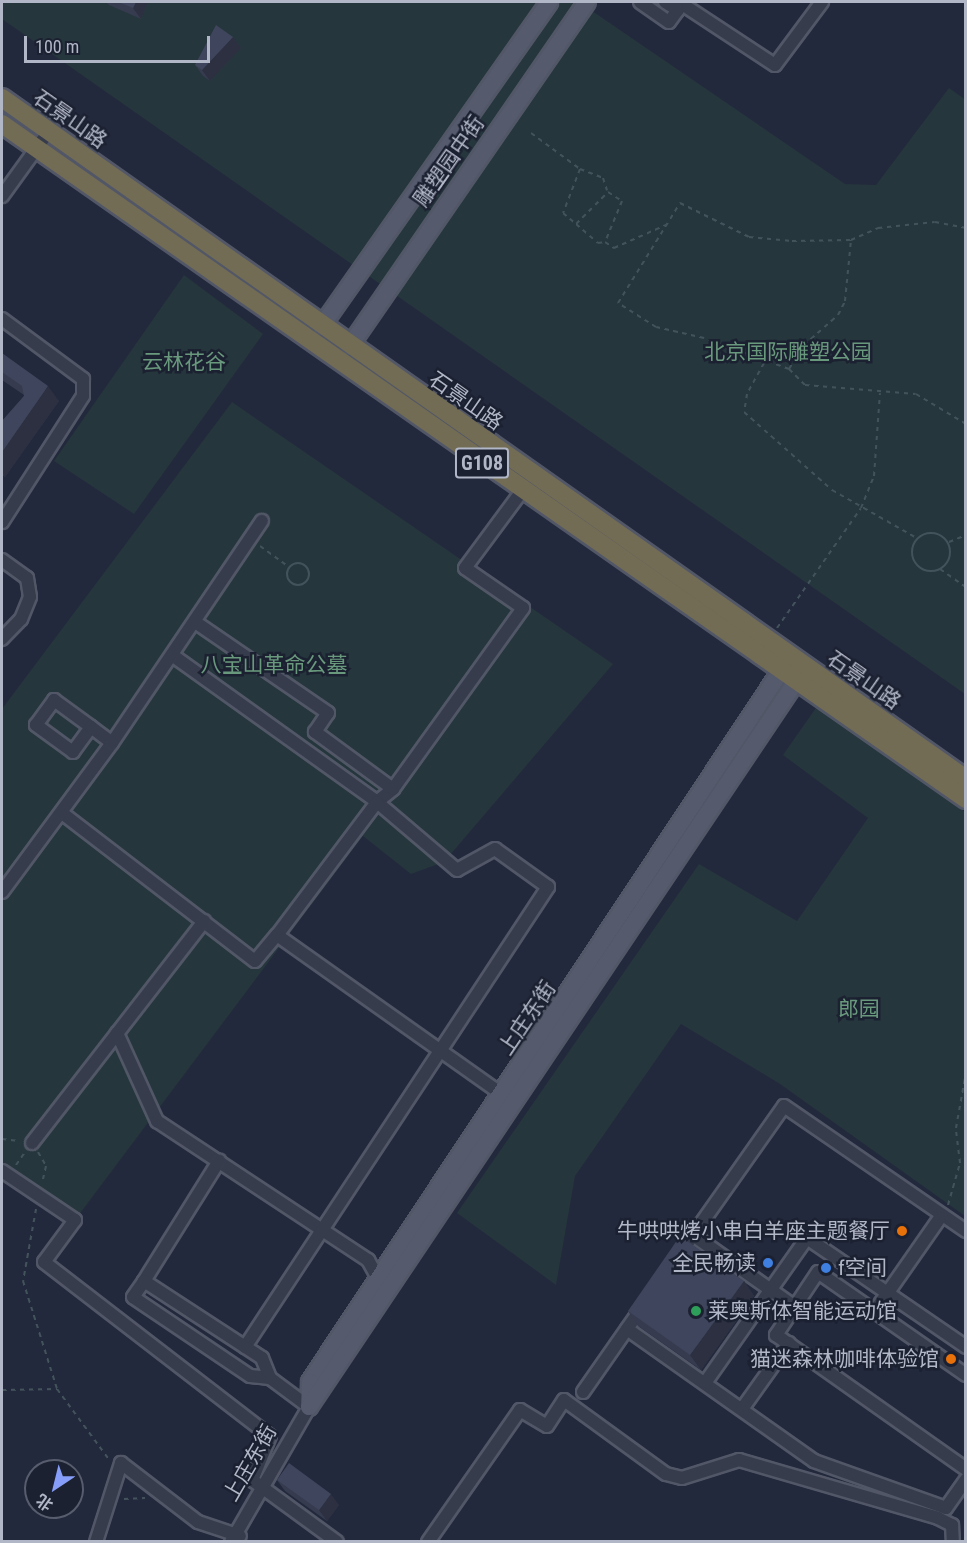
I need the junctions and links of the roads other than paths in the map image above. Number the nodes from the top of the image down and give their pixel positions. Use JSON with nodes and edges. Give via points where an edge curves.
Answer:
{"nodes":[{"id":1,"x":549,"y":2,"type":"edge"},
{"id":2,"x":640,"y":2,"type":"edge"},
{"id":3,"x":665,"y":2,"type":"edge"},
{"id":4,"x":822,"y":2,"type":"edge"},
{"id":5,"x":582,"y":3,"type":"edge"},
{"id":6,"x":681,"y":5,"type":"edge"},
{"id":7,"x":2,"y":98,"type":"edge"},
{"id":8,"x":2,"y":124,"type":"edge"},
{"id":9,"x":49,"y":131,"type":"junction"},
{"id":10,"x":36,"y":148,"type":"junction"},
{"id":11,"x":2,"y":196,"type":"edge"},
{"id":12,"x":2,"y":319,"type":"edge"},
{"id":13,"x":321,"y":327,"type":"junction"},
{"id":14,"x":349,"y":347,"type":"junction"},
{"id":15,"x":522,"y":490,"type":"junction"},
{"id":16,"x":2,"y":522,"type":"edge"},
{"id":17,"x":262,"y":522,"type":"dead end"},
{"id":18,"x":2,"y":560,"type":"edge"},
{"id":19,"x":195,"y":622,"type":"junction"},
{"id":20,"x":2,"y":639,"type":"edge"},
{"id":21,"x":172,"y":655,"type":"junction"},
{"id":22,"x":794,"y":668,"type":"junction"},
{"id":23,"x":92,"y":727,"type":"junction"},
{"id":24,"x":112,"y":743,"type":"junction"},
{"id":25,"x":966,"y":779,"type":"edge"},
{"id":26,"x":393,"y":789,"type":"junction"},
{"id":27,"x":966,"y":799,"type":"edge"},
{"id":28,"x":377,"y":802,"type":"junction"},
{"id":29,"x":62,"y":813,"type":"junction"},
{"id":30,"x":2,"y":892,"type":"edge"},
{"id":31,"x":204,"y":921,"type":"junction"},
{"id":32,"x":277,"y":935,"type":"junction"},
{"id":33,"x":117,"y":1033,"type":"junction"},
{"id":34,"x":441,"y":1050,"type":"junction"},
{"id":35,"x":507,"y":1098,"type":"junction"},
{"id":36,"x":32,"y":1143,"type":"road end"},
{"id":37,"x":219,"y":1161,"type":"junction"},
{"id":38,"x":4,"y":1173,"type":"edge"},
{"id":39,"x":942,"y":1215,"type":"junction"},
{"id":40,"x":320,"y":1229,"type":"junction"},
{"id":41,"x":966,"y":1231,"type":"edge"},
{"id":42,"x":693,"y":1235,"type":"junction"},
{"id":43,"x":673,"y":1263,"type":"edge"},
{"id":44,"x":379,"y":1280,"type":"junction"},
{"id":45,"x":144,"y":1281,"type":"junction"},
{"id":46,"x":770,"y":1289,"type":"junction"},
{"id":47,"x":653,"y":1292,"type":"edge"},
{"id":48,"x":888,"y":1293,"type":"junction"},
{"id":49,"x":795,"y":1307,"type":"junction"},
{"id":50,"x":875,"y":1311,"type":"junction"},
{"id":51,"x":627,"y":1329,"type":"junction"},
{"id":52,"x":789,"y":1343,"type":"junction"},
{"id":53,"x":245,"y":1347,"type":"junction"},
{"id":54,"x":966,"y":1347,"type":"edge"},
{"id":55,"x":966,"y":1375,"type":"edge"},
{"id":56,"x":270,"y":1378,"type":"junction"},
{"id":57,"x":705,"y":1383,"type":"junction"},
{"id":58,"x":583,"y":1392,"type":"dead end"},
{"id":59,"x":309,"y":1407,"type":"junction"},
{"id":60,"x":742,"y":1409,"type":"junction"},
{"id":61,"x":966,"y":1469,"type":"edge"},
{"id":62,"x":966,"y":1479,"type":"edge"},
{"id":63,"x":96,"y":1542,"type":"edge"},
{"id":64,"x":231,"y":1542,"type":"edge"},
{"id":65,"x":238,"y":1542,"type":"edge"},
{"id":66,"x":337,"y":1542,"type":"edge"},
{"id":67,"x":428,"y":1542,"type":"edge"},
{"id":68,"x":953,"y":1542,"type":"edge"}],
"edges":[{"from":1,"to":13,"type":"main road","name":"雕塑园中街"},
{"from":2,"to":6,"type":"street","via":[[669,22]]},
{"from":3,"to":6,"type":"street"},
{"from":4,"to":6,"type":"street","via":[[776,65]]},
{"from":5,"to":14,"type":"main road","name":"雕塑园中街"},
{"from":7,"to":9,"type":"highway","name":"石景山路","number":"G108"},
{"from":8,"to":10,"type":"highway","name":"石景山路","number":"G108"},
{"from":9,"to":10,"type":"street"},
{"from":9,"to":13,"type":"highway","name":"石景山路","number":"G108"},
{"from":10,"to":11,"type":"street"},
{"from":10,"to":15,"type":"highway","name":"石景山路","number":"G108"},
{"from":12,"to":16,"type":"street","via":[[83,379],[83,396]]},
{"from":13,"to":14,"type":"highway","name":"石景山路","number":"G108"},
{"from":14,"to":22,"type":"highway","name":"石景山路","number":"G108","via":[[769,640]]},
{"from":15,"to":22,"type":"highway","name":"石景山路","number":"G108"},
{"from":15,"to":26,"type":"street","via":[[465,568],[523,608]]},
{"from":17,"to":19,"type":"street"},
{"from":18,"to":20,"type":"street","via":[[27,578],[30,597],[21,619]]},
{"from":19,"to":21,"type":"street"},
{"from":19,"to":26,"type":"street","via":[[328,713],[315,732]]},
{"from":21,"to":24,"type":"street"},
{"from":21,"to":28,"type":"street"},
{"from":22,"to":25,"type":"highway","name":"石景山路","number":"G108"},
{"from":22,"to":27,"type":"highway","name":"石景山路","number":"G108"},
{"from":22,"to":35,"type":"main road","name":"上庄东街"},
{"from":23,"to":23,"type":"street","via":[[54,700],[36,725],[73,752]]},
{"from":23,"to":24,"type":"street"},
{"from":24,"to":29,"type":"street"},
{"from":26,"to":28,"type":"street"},
{"from":28,"to":32,"type":"street"},
{"from":28,"to":34,"type":"street","via":[[457,870],[495,849],[548,887]]},
{"from":29,"to":30,"type":"street"},
{"from":29,"to":31,"type":"street"},
{"from":31,"to":32,"type":"street","via":[[255,961]]},
{"from":31,"to":33,"type":"street"},
{"from":32,"to":34,"type":"street"},
{"from":33,"to":36,"type":"street"},
{"from":33,"to":37,"type":"street","via":[[157,1121]]},
{"from":34,"to":35,"type":"street"},
{"from":34,"to":40,"type":"street"},
{"from":35,"to":44,"type":"main road","name":"上庄东街"},
{"from":35,"to":59,"type":"main road","name":"上庄东街"},
{"from":37,"to":40,"type":"street"},
{"from":37,"to":45,"type":"street"},
{"from":38,"to":66,"type":"street","via":[[75,1220],[44,1262],[270,1436],[252,1480]]},
{"from":39,"to":41,"type":"street"},
{"from":39,"to":42,"type":"street","via":[[784,1106]]},
{"from":39,"to":48,"type":"street"},
{"from":40,"to":44,"type":"street","via":[[368,1260]]},
{"from":40,"to":53,"type":"street"},
{"from":42,"to":43,"type":"street"},
{"from":42,"to":46,"type":"street"},
{"from":44,"to":59,"type":"main road","name":"上庄东街","via":[[310,1382]]},
{"from":45,"to":53,"type":"street"},
{"from":45,"to":56,"type":"street","via":[[133,1297],[250,1376]]},
{"from":46,"to":48,"type":"street","via":[[807,1238]]},
{"from":46,"to":49,"type":"street"},
{"from":46,"to":57,"type":"street"},
{"from":47,"to":51,"type":"street"},
{"from":48,"to":50,"type":"street"},
{"from":48,"to":54,"type":"street"},
{"from":49,"to":50,"type":"street","via":[[818,1272]]},
{"from":49,"to":52,"type":"street","via":[[776,1335]]},
{"from":50,"to":55,"type":"street"},
{"from":51,"to":57,"type":"street"},
{"from":51,"to":58,"type":"street"},
{"from":52,"to":60,"type":"street"},
{"from":52,"to":61,"type":"street"},
{"from":53,"to":56,"type":"street","via":[[262,1358]]},
{"from":56,"to":59,"type":"street"},
{"from":57,"to":60,"type":"street"},
{"from":59,"to":64,"type":"street","name":"上庄东街"},
{"from":60,"to":62,"type":"street","via":[[814,1461],[946,1508]]},
{"from":63,"to":65,"type":"street","via":[[121,1463],[174,1507],[212,1530],[241,1536]]},
{"from":67,"to":68,"type":"street","via":[[520,1410],[547,1426],[564,1400],[666,1474],[682,1478],[739,1460],[938,1518],[952,1525]]}]}
